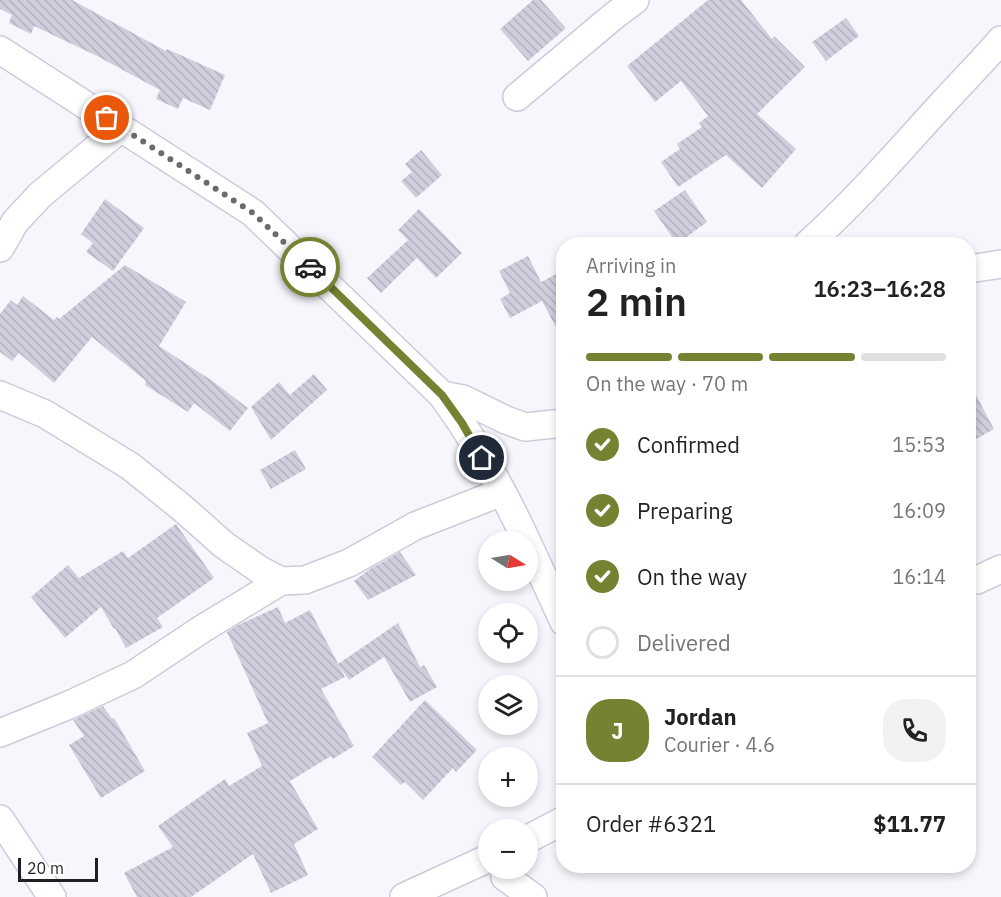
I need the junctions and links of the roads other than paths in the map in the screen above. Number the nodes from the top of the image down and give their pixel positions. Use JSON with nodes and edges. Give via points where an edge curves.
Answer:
{"nodes":[{"id":1,"x":635,"y":0,"type":"edge"},
{"id":2,"x":1001,"y":40,"type":"edge"},
{"id":3,"x":0,"y":51,"type":"edge"},
{"id":4,"x":518,"y":97,"type":"dead end"},
{"id":5,"x":121,"y":128,"type":"junction"},
{"id":6,"x":816,"y":237,"type":"edge"},
{"id":7,"x":0,"y":248,"type":"edge"},
{"id":8,"x":1001,"y":264,"type":"edge"},
{"id":9,"x":976,"y":268,"type":"edge"},
{"id":10,"x":0,"y":395,"type":"edge"},
{"id":11,"x":442,"y":395,"type":"junction"},
{"id":12,"x":556,"y":424,"type":"edge"},
{"id":13,"x":502,"y":492,"type":"junction"},
{"id":14,"x":522,"y":531,"type":"edge"},
{"id":15,"x":538,"y":566,"type":"edge"},
{"id":16,"x":1001,"y":569,"type":"edge"},
{"id":17,"x":976,"y":580,"type":"edge"},
{"id":18,"x":281,"y":581,"type":"junction"},
{"id":19,"x":556,"y":605,"type":"edge"},
{"id":20,"x":0,"y":733,"type":"edge"},
{"id":21,"x":0,"y":819,"type":"edge"},
{"id":22,"x":556,"y":824,"type":"edge"},
{"id":23,"x":538,"y":834,"type":"edge"},
{"id":24,"x":484,"y":879,"type":"edge"},
{"id":25,"x":507,"y":879,"type":"edge"},
{"id":26,"x":52,"y":897,"type":"edge"},
{"id":27,"x":404,"y":897,"type":"edge"},
{"id":28,"x":532,"y":897,"type":"edge"}],
"edges":[{"from":1,"to":4,"type":"street"},
{"from":2,"to":6,"type":"street","via":[[886,167]]},
{"from":3,"to":5,"type":"street"},
{"from":5,"to":7,"type":"street","via":[[40,195],[15,222]]},
{"from":5,"to":11,"type":"street","via":[[253,213]]},
{"from":8,"to":9,"type":"street"},
{"from":10,"to":18,"type":"street","via":[[45,414],[130,466],[224,545]]},
{"from":11,"to":12,"type":"street","via":[[463,399],[525,427]]},
{"from":11,"to":13,"type":"street"},
{"from":13,"to":14,"type":"street"},
{"from":13,"to":18,"type":"street","via":[[415,526],[349,563],[305,580]]},
{"from":15,"to":19,"type":"street"},
{"from":16,"to":17,"type":"street"},
{"from":18,"to":20,"type":"street","via":[[133,675]]},
{"from":21,"to":26,"type":"street"},
{"from":22,"to":23,"type":"street"},
{"from":24,"to":27,"type":"street"},
{"from":25,"to":28,"type":"street"}]}
